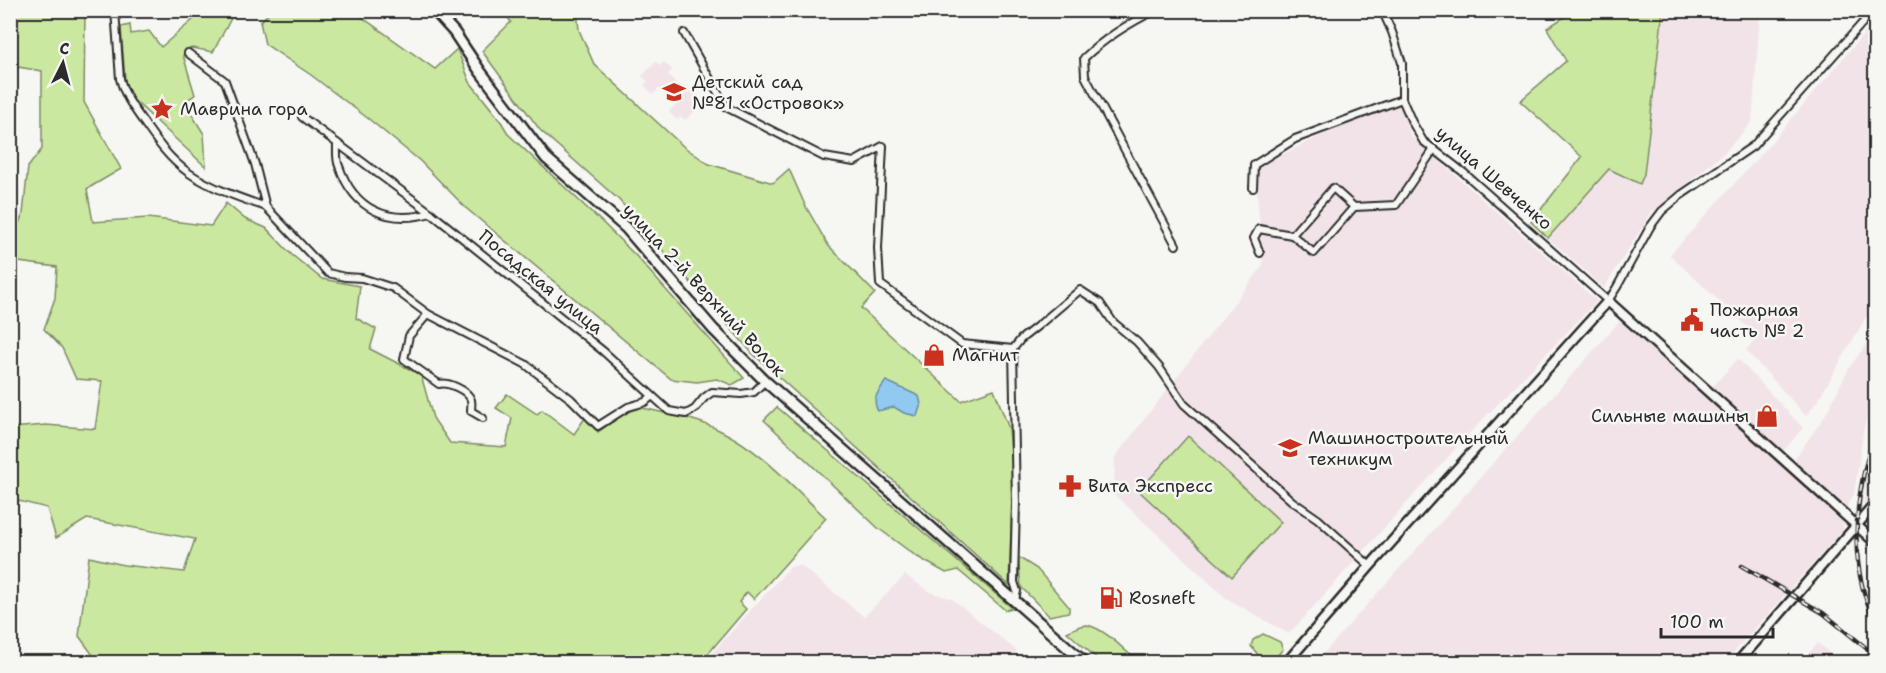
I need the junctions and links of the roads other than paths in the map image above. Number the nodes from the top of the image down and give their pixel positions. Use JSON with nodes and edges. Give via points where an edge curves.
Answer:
{"nodes":[{"id":1,"x":115,"y":10,"type":"edge"},
{"id":2,"x":434,"y":10,"type":"edge"},
{"id":3,"x":1156,"y":10,"type":"edge"},
{"id":4,"x":1382,"y":10,"type":"edge"},
{"id":5,"x":1874,"y":10,"type":"edge"},
{"id":6,"x":684,"y":33,"type":"dead end"},
{"id":7,"x":188,"y":53,"type":"dead end"},
{"id":8,"x":1402,"y":99,"type":"junction"},
{"id":9,"x":302,"y":117,"type":"dead end"},
{"id":10,"x":337,"y":143,"type":"junction"},
{"id":11,"x":1434,"y":149,"type":"junction"},
{"id":12,"x":1253,"y":188,"type":"dead end"},
{"id":13,"x":266,"y":207,"type":"junction"},
{"id":14,"x":1354,"y":207,"type":"junction"},
{"id":15,"x":431,"y":213,"type":"junction"},
{"id":16,"x":1292,"y":235,"type":"junction"},
{"id":17,"x":1176,"y":245,"type":"dead end"},
{"id":18,"x":1260,"y":253,"type":"dead end"},
{"id":19,"x":1608,"y":301,"type":"junction"},
{"id":20,"x":428,"y":314,"type":"junction"},
{"id":21,"x":1013,"y":349,"type":"junction"},
{"id":22,"x":765,"y":381,"type":"junction"},
{"id":23,"x":651,"y":397,"type":"junction"},
{"id":24,"x":483,"y":418,"type":"dead end"},
{"id":25,"x":1875,"y":503,"type":"edge"},
{"id":26,"x":1856,"y":526,"type":"junction"},
{"id":27,"x":1875,"y":543,"type":"edge"},
{"id":28,"x":1370,"y":566,"type":"junction"},
{"id":29,"x":1015,"y":600,"type":"junction"},
{"id":30,"x":1084,"y":663,"type":"edge"},
{"id":31,"x":1287,"y":663,"type":"edge"},
{"id":32,"x":1738,"y":663,"type":"edge"}],
"edges":[{"from":1,"to":13,"type":"street","via":[[123,90],[154,137],[188,172],[207,184]]},
{"from":2,"to":22,"type":"main road","name":"улица 2-й Верхний Волок","via":[[546,158],[626,228],[713,329]]},
{"from":3,"to":17,"type":"street","via":[[1093,49],[1084,58],[1085,76]]},
{"from":4,"to":8,"type":"street","via":[[1402,63]]},
{"from":5,"to":19,"type":"street","via":[[1753,146],[1662,211]]},
{"from":6,"to":21,"type":"street","via":[[726,107],[824,157],[854,162],[883,146],[880,284],[962,344]]},
{"from":7,"to":13,"type":"street","via":[[225,81]]},
{"from":8,"to":11,"type":"street","name":"улица Шевченко","via":[[1424,141]]},
{"from":8,"to":12,"type":"street","via":[[1295,139],[1254,165]]},
{"from":9,"to":10,"type":"street","name":"Посадская улица"},
{"from":10,"to":15,"type":"street","name":"Посадская улица"},
{"from":10,"to":15,"type":"street","via":[[338,165],[353,194],[369,207],[401,218]]},
{"from":11,"to":14,"type":"street","via":[[1396,205]]},
{"from":11,"to":19,"type":"street","name":"улица Шевченко"},
{"from":13,"to":20,"type":"street","via":[[328,273],[393,288]]},
{"from":14,"to":16,"type":"street","via":[[1314,253]]},
{"from":14,"to":16,"type":"street","via":[[1333,188]]},
{"from":15,"to":23,"type":"street","name":"Посадская улица","via":[[603,351]]},
{"from":16,"to":18,"type":"street","via":[[1259,229],[1254,238]]},
{"from":19,"to":26,"type":"street"},
{"from":19,"to":28,"type":"street"},
{"from":20,"to":23,"type":"street","via":[[525,364],[571,399],[598,426],[628,406]]},
{"from":20,"to":24,"type":"street","via":[[409,336],[404,359],[439,384],[466,393],[471,399],[471,411]]},
{"from":21,"to":28,"type":"street","via":[[1080,290],[1100,303],[1113,322],[1160,367],[1184,404]]},
{"from":21,"to":29,"type":"street"},
{"from":22,"to":23,"type":"street","name":"Посадская улица","via":[[754,392],[712,392],[686,414],[669,411]]},
{"from":22,"to":29,"type":"main road","name":"улица 2-й Верхний Волок"},
{"from":25,"to":26,"type":"street"},
{"from":26,"to":27,"type":"street"},
{"from":26,"to":32,"type":"street"},
{"from":28,"to":31,"type":"street"},
{"from":29,"to":30,"type":"main road","name":"улица 2-й Верхний Волок"}]}
